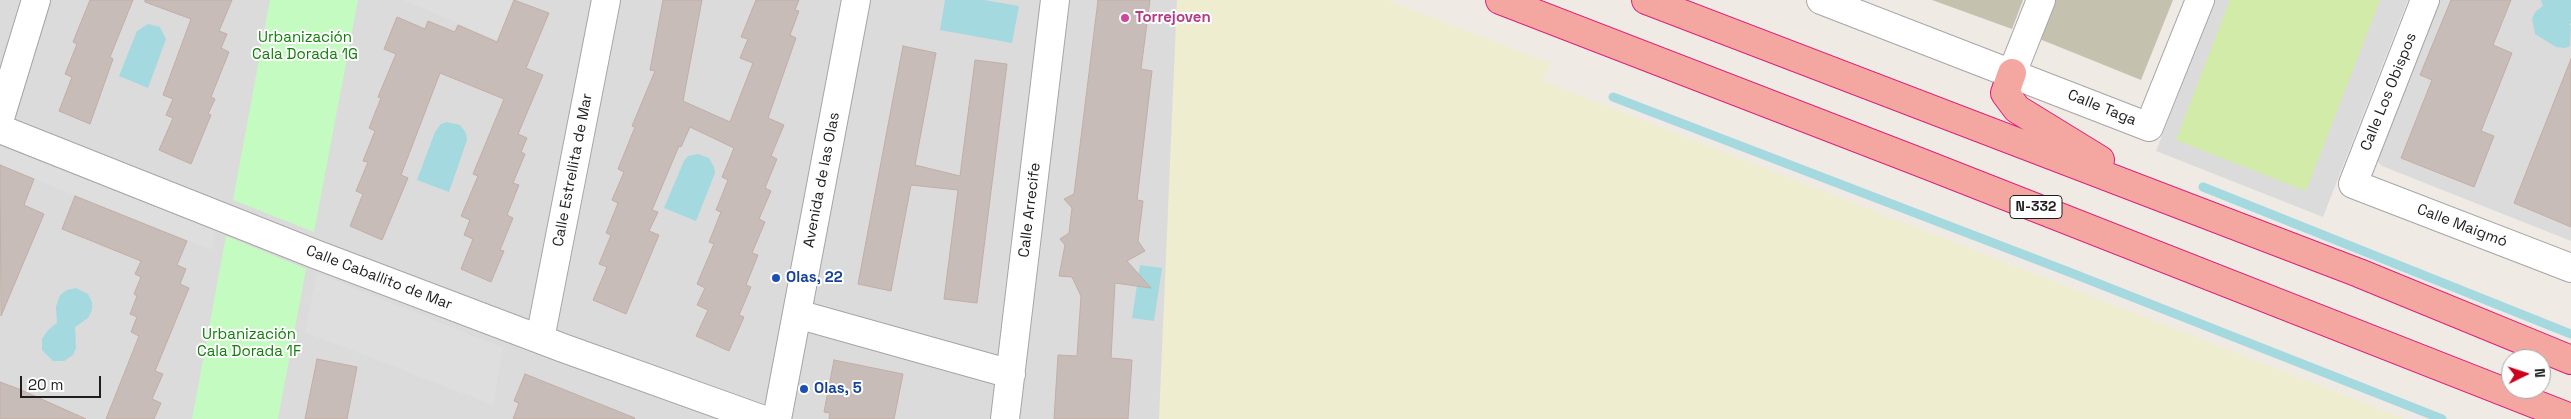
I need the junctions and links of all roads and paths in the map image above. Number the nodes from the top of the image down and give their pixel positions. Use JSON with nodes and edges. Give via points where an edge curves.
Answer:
{"nodes":[{"id":1,"x":36,"y":0,"type":"edge"},
{"id":2,"x":606,"y":0,"type":"edge"},
{"id":3,"x":856,"y":0,"type":"edge"},
{"id":4,"x":1055,"y":0,"type":"edge"},
{"id":5,"x":1500,"y":0,"type":"edge"},
{"id":6,"x":1646,"y":0,"type":"edge"},
{"id":7,"x":1821,"y":0,"type":"edge"},
{"id":8,"x":2041,"y":0,"type":"edge"},
{"id":9,"x":2200,"y":0,"type":"edge"},
{"id":10,"x":2425,"y":0,"type":"edge"},
{"id":11,"x":2012,"y":73,"type":"junction"},
{"id":12,"x":0,"y":118,"type":"edge"},
{"id":13,"x":0,"y":129,"type":"edge"},
{"id":14,"x":2353,"y":184,"type":"joint"},
{"id":15,"x":2184,"y":208,"type":"junction"},
{"id":16,"x":2571,"y":268,"type":"edge"},
{"id":17,"x":797,"y":314,"type":"junction"},
{"id":18,"x":540,"y":339,"type":"junction"},
{"id":19,"x":2571,"y":360,"type":"edge"},
{"id":20,"x":1011,"y":374,"type":"junction"},
{"id":21,"x":2571,"y":418,"type":"edge"},
{"id":22,"x":761,"y":419,"type":"edge"},
{"id":23,"x":777,"y":419,"type":"edge"},
{"id":24,"x":1005,"y":419,"type":"edge"}],
"edges":[{"from":1,"to":12,"type":"street"},
{"from":2,"to":18,"type":"street","name":"Calle Estrellita de Mar"},
{"from":3,"to":17,"type":"street","name":"Avenida de las Olas"},
{"from":4,"to":20,"type":"street","name":"Calle Arrecife"},
{"from":5,"to":21,"type":"highway","number":"N-332","via":[[1922,162]]},
{"from":6,"to":15,"type":"highway"},
{"from":7,"to":11,"type":"street"},
{"from":8,"to":11,"type":"street"},
{"from":9,"to":11,"type":"street","name":"Calle Taga","via":[[2149,127]]},
{"from":10,"to":14,"type":"street","name":"Calle Los Obispos"},
{"from":11,"to":15,"type":"highway","via":[[2005,93],[2017,109]]},
{"from":13,"to":18,"type":"street","name":"Calle Caballito de Mar"},
{"from":14,"to":16,"type":"street","name":"Calle Maigmó"},
{"from":15,"to":19,"type":"highway","via":[[2359,273]]},
{"from":17,"to":20,"type":"street"},
{"from":17,"to":23,"type":"street","name":"Avenida de las Olas"},
{"from":18,"to":22,"type":"street","name":"Calle Caballito de Mar"},
{"from":20,"to":24,"type":"street","name":"Calle Arrecife"}]}
